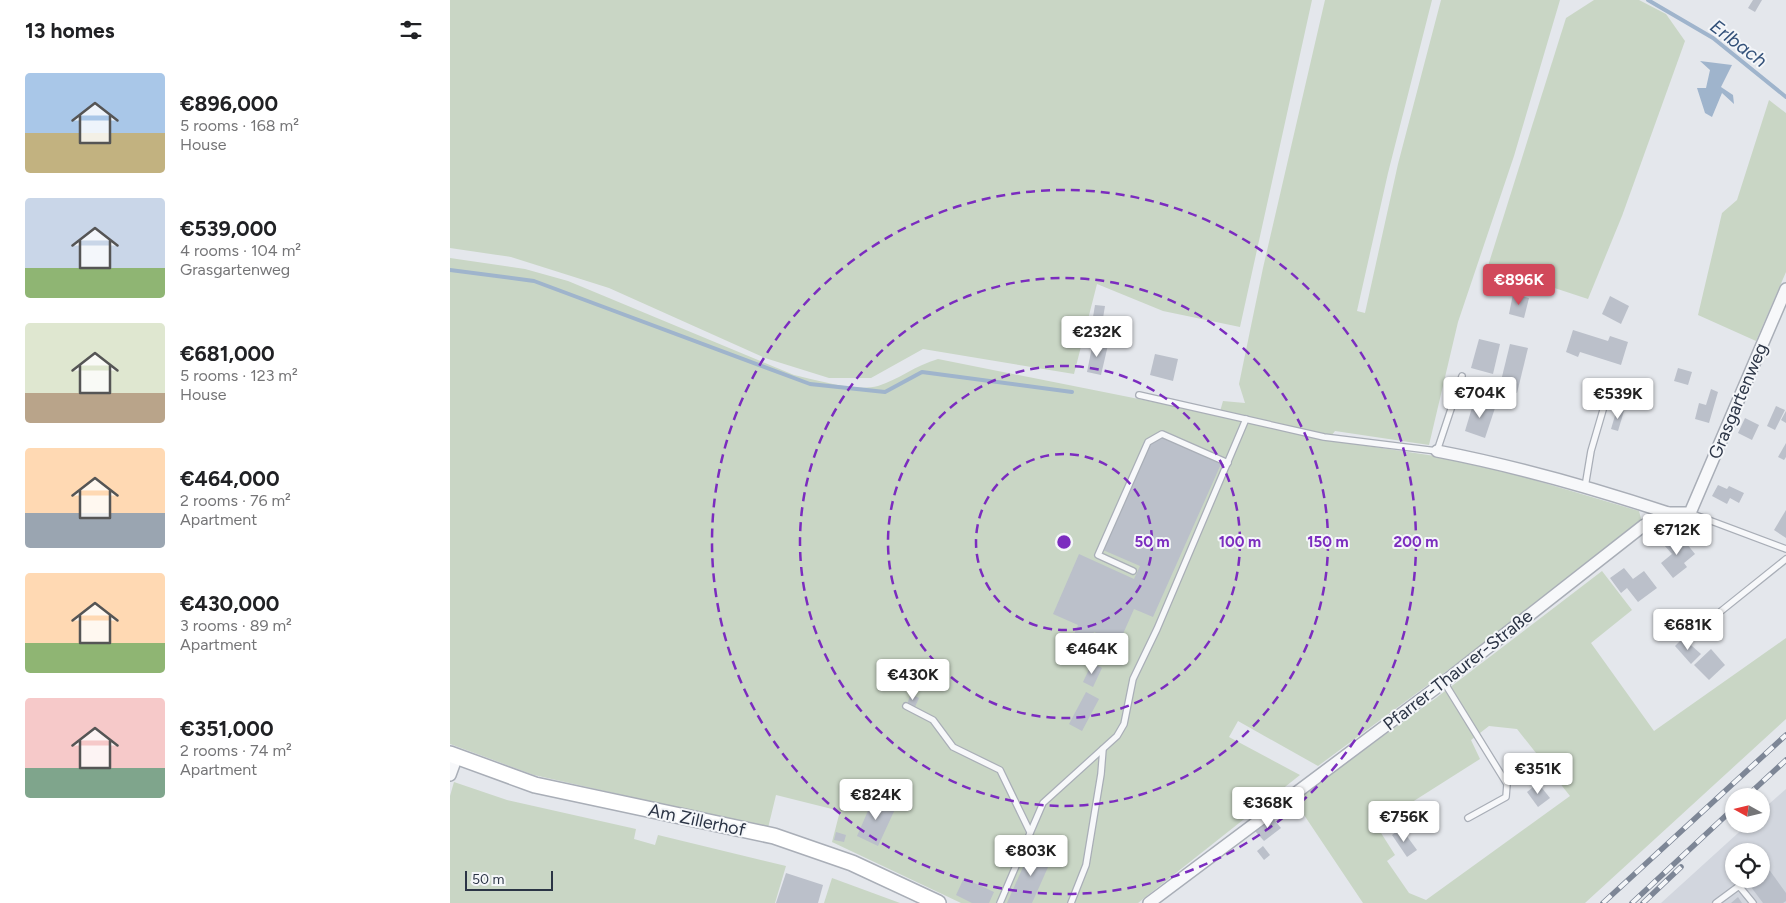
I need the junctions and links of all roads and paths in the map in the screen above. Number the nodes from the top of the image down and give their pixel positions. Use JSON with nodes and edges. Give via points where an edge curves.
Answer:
{"nodes":[{"id":1,"x":1786,"y":289,"type":"edge"},
{"id":2,"x":1462,"y":376,"type":"dead end"},
{"id":3,"x":1610,"y":386,"type":"dead end"},
{"id":4,"x":1139,"y":395,"type":"dead end"},
{"id":5,"x":1246,"y":418,"type":"junction"},
{"id":6,"x":1438,"y":451,"type":"junction"},
{"id":7,"x":1228,"y":462,"type":"junction"},
{"id":8,"x":1585,"y":487,"type":"junction"},
{"id":9,"x":1668,"y":513,"type":"junction"},
{"id":10,"x":1690,"y":514,"type":"junction"},
{"id":11,"x":1786,"y":549,"type":"edge"},
{"id":12,"x":1786,"y":559,"type":"edge"},
{"id":13,"x":1133,"y":571,"type":"dead end"},
{"id":14,"x":1705,"y":624,"type":"dead end"},
{"id":15,"x":1444,"y":682,"type":"junction"},
{"id":16,"x":906,"y":706,"type":"dead end"},
{"id":17,"x":1102,"y":749,"type":"junction"},
{"id":18,"x":453,"y":755,"type":"edge"},
{"id":19,"x":450,"y":775,"type":"edge"},
{"id":20,"x":1468,"y":818,"type":"dead end"},
{"id":21,"x":1030,"y":832,"type":"junction"},
{"id":22,"x":938,"y":903,"type":"edge"},
{"id":23,"x":1000,"y":903,"type":"edge"},
{"id":24,"x":1071,"y":903,"type":"edge"},
{"id":25,"x":1149,"y":903,"type":"edge"},
{"id":26,"x":1716,"y":903,"type":"edge"},
{"id":27,"x":1753,"y":903,"type":"edge"}],
"edges":[{"from":1,"to":10,"type":"street","name":"Grasgartenweg"},
{"from":2,"to":6,"type":"lane"},
{"from":3,"to":8,"type":"lane","via":[[1591,451]]},
{"from":4,"to":5,"type":"lane"},
{"from":5,"to":6,"type":"lane","via":[[1324,437]]},
{"from":5,"to":7,"type":"lane"},
{"from":6,"to":8,"type":"street"},
{"from":7,"to":13,"type":"lane","via":[[1162,434],[1148,442],[1098,555]]},
{"from":7,"to":17,"type":"lane","via":[[1133,679],[1124,724],[1117,736]]},
{"from":8,"to":9,"type":"street"},
{"from":9,"to":10,"type":"street"},
{"from":9,"to":15,"type":"street","name":"Pfarrer-Thaurer-Straße","via":[[1643,526]]},
{"from":10,"to":11,"type":"lane"},
{"from":12,"to":14,"type":"lane"},
{"from":15,"to":20,"type":"lane","via":[[1506,784],[1506,797]]},
{"from":15,"to":25,"type":"street","name":"Pfarrer-Thaurer-Straße"},
{"from":16,"to":21,"type":"lane","via":[[933,720],[954,747],[1000,770]]},
{"from":17,"to":21,"type":"lane","via":[[1043,803]]},
{"from":17,"to":24,"type":"lane","via":[[1086,865]]},
{"from":18,"to":19,"type":"street"},
{"from":18,"to":22,"type":"street","name":"Am Zillerhof","via":[[535,785],[774,836],[852,863]]},
{"from":21,"to":23,"type":"lane"},
{"from":26,"to":27,"type":"lane","via":[[1739,886]]}]}
